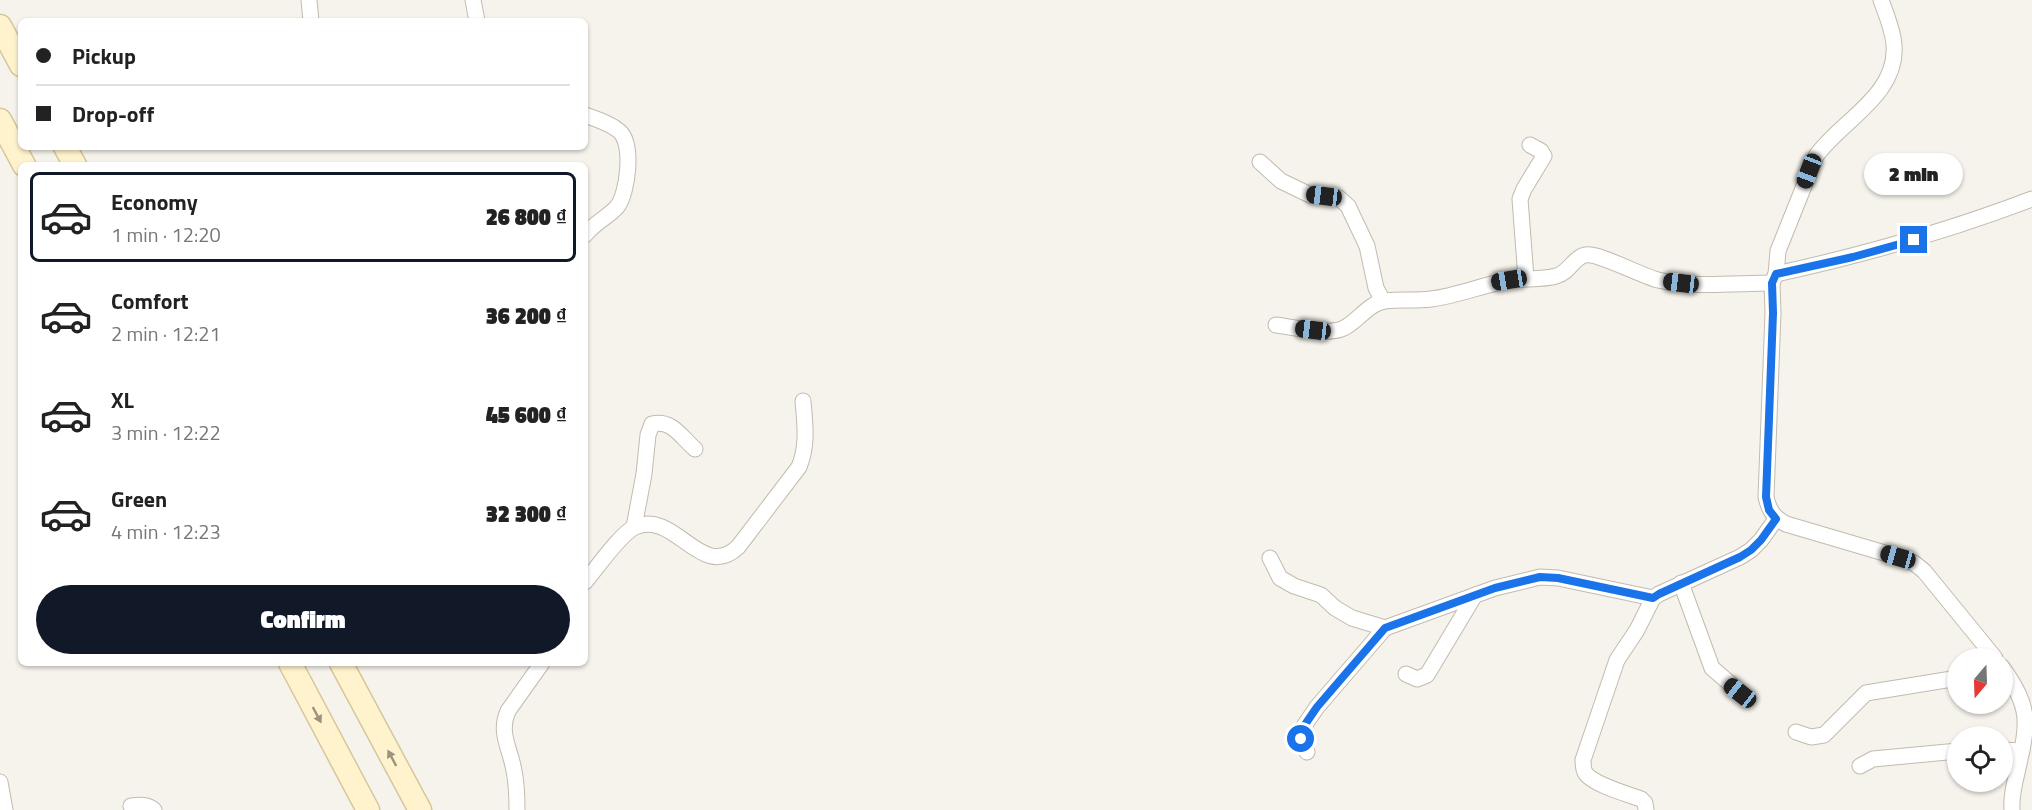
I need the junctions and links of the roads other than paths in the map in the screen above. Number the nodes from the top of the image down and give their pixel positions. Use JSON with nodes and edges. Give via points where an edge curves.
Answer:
{"nodes":[{"id":1,"x":309,"y":0,"type":"edge"},
{"id":2,"x":473,"y":0,"type":"edge"},
{"id":3,"x":1881,"y":0,"type":"edge"},
{"id":4,"x":311,"y":18,"type":"edge"},
{"id":5,"x":476,"y":18,"type":"edge"},
{"id":6,"x":0,"y":26,"type":"edge"},
{"id":7,"x":18,"y":59,"type":"edge"},
{"id":8,"x":588,"y":116,"type":"edge"},
{"id":9,"x":0,"y":120,"type":"edge"},
{"id":10,"x":1530,"y":145,"type":"dead end"},
{"id":11,"x":22,"y":162,"type":"edge"},
{"id":12,"x":1260,"y":162,"type":"dead end"},
{"id":13,"x":2032,"y":199,"type":"edge"},
{"id":14,"x":588,"y":231,"type":"edge"},
{"id":15,"x":1526,"y":278,"type":"junction"},
{"id":16,"x":1774,"y":278,"type":"junction"},
{"id":17,"x":1383,"y":301,"type":"junction"},
{"id":18,"x":1276,"y":325,"type":"dead end"},
{"id":19,"x":803,"y":401,"type":"dead end"},
{"id":20,"x":695,"y":448,"type":"dead end"},
{"id":21,"x":1776,"y":519,"type":"junction"},
{"id":22,"x":634,"y":527,"type":"junction"},
{"id":23,"x":1270,"y":558,"type":"dead end"},
{"id":24,"x":588,"y":578,"type":"edge"},
{"id":25,"x":1681,"y":583,"type":"junction"},
{"id":26,"x":1475,"y":595,"type":"junction"},
{"id":27,"x":1653,"y":598,"type":"junction"},
{"id":28,"x":1385,"y":628,"type":"junction"},
{"id":29,"x":1987,"y":648,"type":"edge"},
{"id":30,"x":292,"y":666,"type":"edge"},
{"id":31,"x":343,"y":666,"type":"edge"},
{"id":32,"x":540,"y":666,"type":"edge"},
{"id":33,"x":1406,"y":675,"type":"dead end"},
{"id":34,"x":1947,"y":680,"type":"edge"},
{"id":35,"x":2013,"y":681,"type":"edge"},
{"id":36,"x":1740,"y":693,"type":"dead end"},
{"id":37,"x":1797,"y":732,"type":"dead end"},
{"id":38,"x":2013,"y":751,"type":"edge"},
{"id":39,"x":1307,"y":752,"type":"dead end"},
{"id":40,"x":1947,"y":752,"type":"edge"},
{"id":41,"x":2022,"y":752,"type":"junction"},
{"id":42,"x":1860,"y":766,"type":"dead end"},
{"id":43,"x":0,"y":782,"type":"edge"},
{"id":44,"x":131,"y":806,"type":"dead end"},
{"id":45,"x":5,"y":810,"type":"edge"},
{"id":46,"x":154,"y":810,"type":"edge"},
{"id":47,"x":368,"y":810,"type":"edge"},
{"id":48,"x":420,"y":810,"type":"edge"},
{"id":49,"x":517,"y":810,"type":"edge"},
{"id":50,"x":1646,"y":810,"type":"edge"},
{"id":51,"x":2012,"y":810,"type":"edge"}],
"edges":[{"from":1,"to":4,"type":"street"},
{"from":2,"to":5,"type":"street"},
{"from":3,"to":16,"type":"street","via":[[1894,43],[1891,75],[1816,156],[1778,251]]},
{"from":6,"to":7,"type":"main road"},
{"from":8,"to":14,"type":"street","via":[[618,129],[627,145],[627,183],[616,208]]},
{"from":9,"to":11,"type":"main road"},
{"from":10,"to":15,"type":"street","via":[[1544,156],[1520,199]]},
{"from":12,"to":17,"type":"street","via":[[1281,181],[1310,195],[1339,198],[1348,206],[1367,246],[1376,288]]},
{"from":13,"to":16,"type":"street","via":[[1914,240]]},
{"from":15,"to":16,"type":"street","via":[[1556,276],[1587,254],[1641,275],[1681,283]]},
{"from":15,"to":17,"type":"street","via":[[1431,299]]},
{"from":16,"to":21,"type":"street","via":[[1766,497]]},
{"from":17,"to":18,"type":"street","via":[[1342,329]]},
{"from":19,"to":22,"type":"street","via":[[806,442],[799,467],[729,556],[707,555],[660,526]]},
{"from":20,"to":22,"type":"street","via":[[675,428],[660,422],[652,424]]},
{"from":21,"to":25,"type":"street","via":[[1751,550]]},
{"from":21,"to":29,"type":"street","via":[[1914,563]]},
{"from":22,"to":24,"type":"street"},
{"from":23,"to":28,"type":"street","via":[[1280,578],[1321,595],[1352,618]]},
{"from":25,"to":27,"type":"street"},
{"from":25,"to":36,"type":"street","via":[[1712,668]]},
{"from":26,"to":27,"type":"street","via":[[1540,577]]},
{"from":26,"to":28,"type":"street"},
{"from":26,"to":33,"type":"street","via":[[1428,675],[1417,679]]},
{"from":27,"to":50,"type":"street","via":[[1617,660],[1583,760],[1583,768],[1593,780],[1641,799]]},
{"from":28,"to":39,"type":"street","via":[[1304,726],[1301,739]]},
{"from":30,"to":47,"type":"main road","one_way":true},
{"from":48,"to":31,"type":"main road","one_way":true},
{"from":32,"to":49,"type":"street","via":[[504,719]]},
{"from":34,"to":37,"type":"street","via":[[1866,693],[1824,735],[1811,737]]},
{"from":35,"to":41,"type":"street","via":[[2025,701],[2027,721]]},
{"from":38,"to":41,"type":"street"},
{"from":40,"to":42,"type":"street","via":[[1873,759]]},
{"from":41,"to":51,"type":"street"},
{"from":43,"to":45,"type":"street"},
{"from":44,"to":46,"type":"street"}]}
